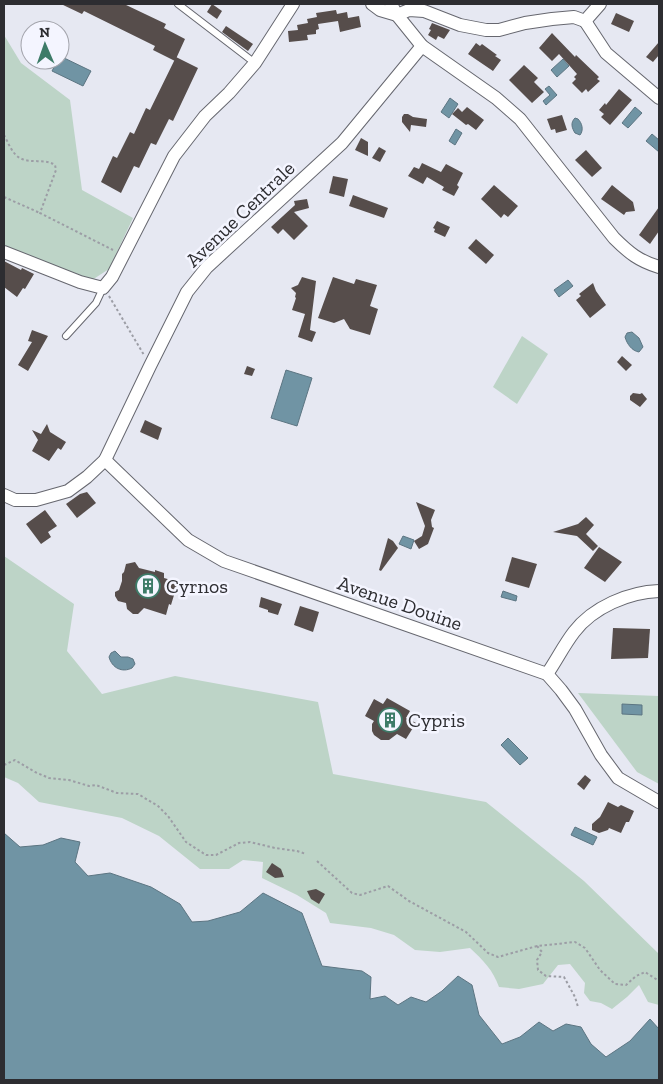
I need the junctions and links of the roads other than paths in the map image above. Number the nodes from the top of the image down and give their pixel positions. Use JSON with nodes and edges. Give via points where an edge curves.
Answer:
{"nodes":[{"id":1,"x":178,"y":4,"type":"edge"},
{"id":2,"x":293,"y":4,"type":"edge"},
{"id":3,"x":372,"y":4,"type":"edge"},
{"id":4,"x":600,"y":4,"type":"edge"},
{"id":5,"x":394,"y":9,"type":"edge"},
{"id":6,"x":585,"y":21,"type":"junction"},
{"id":7,"x":422,"y":46,"type":"junction"},
{"id":8,"x":255,"y":63,"type":"junction"},
{"id":9,"x":659,"y":98,"type":"edge"},
{"id":10,"x":4,"y":252,"type":"edge"},
{"id":11,"x":659,"y":267,"type":"edge"},
{"id":12,"x":102,"y":288,"type":"junction"},
{"id":13,"x":66,"y":336,"type":"dead end"},
{"id":14,"x":105,"y":460,"type":"junction"},
{"id":15,"x":4,"y":495,"type":"edge"},
{"id":16,"x":659,"y":591,"type":"edge"},
{"id":17,"x":547,"y":674,"type":"junction"},
{"id":18,"x":659,"y":802,"type":"edge"}],
"edges":[{"from":1,"to":8,"type":"lane"},
{"from":2,"to":8,"type":"street"},
{"from":3,"to":5,"type":"street","via":[[380,10]]},
{"from":4,"to":6,"type":"street"},
{"from":5,"to":6,"type":"street","via":[[424,11],[460,25],[486,30],[574,17]]},
{"from":5,"to":7,"type":"street"},
{"from":6,"to":9,"type":"street","via":[[606,52]]},
{"from":7,"to":11,"type":"street","via":[[514,112],[614,238],[644,263]]},
{"from":7,"to":14,"type":"street","name":"Avenue Centrale","via":[[342,143],[207,267],[187,292]]},
{"from":8,"to":12,"type":"street","via":[[205,116],[174,156],[112,277]]},
{"from":10,"to":12,"type":"street"},
{"from":12,"to":13,"type":"lane","via":[[96,303]]},
{"from":14,"to":15,"type":"street","via":[[68,491],[36,500],[15,500]]},
{"from":14,"to":17,"type":"street","name":"Avenue Douine","via":[[188,540],[224,561]]},
{"from":16,"to":17,"type":"street","via":[[614,601],[590,617],[574,631]]},
{"from":17,"to":18,"type":"street","via":[[570,702],[618,778]]}]}
